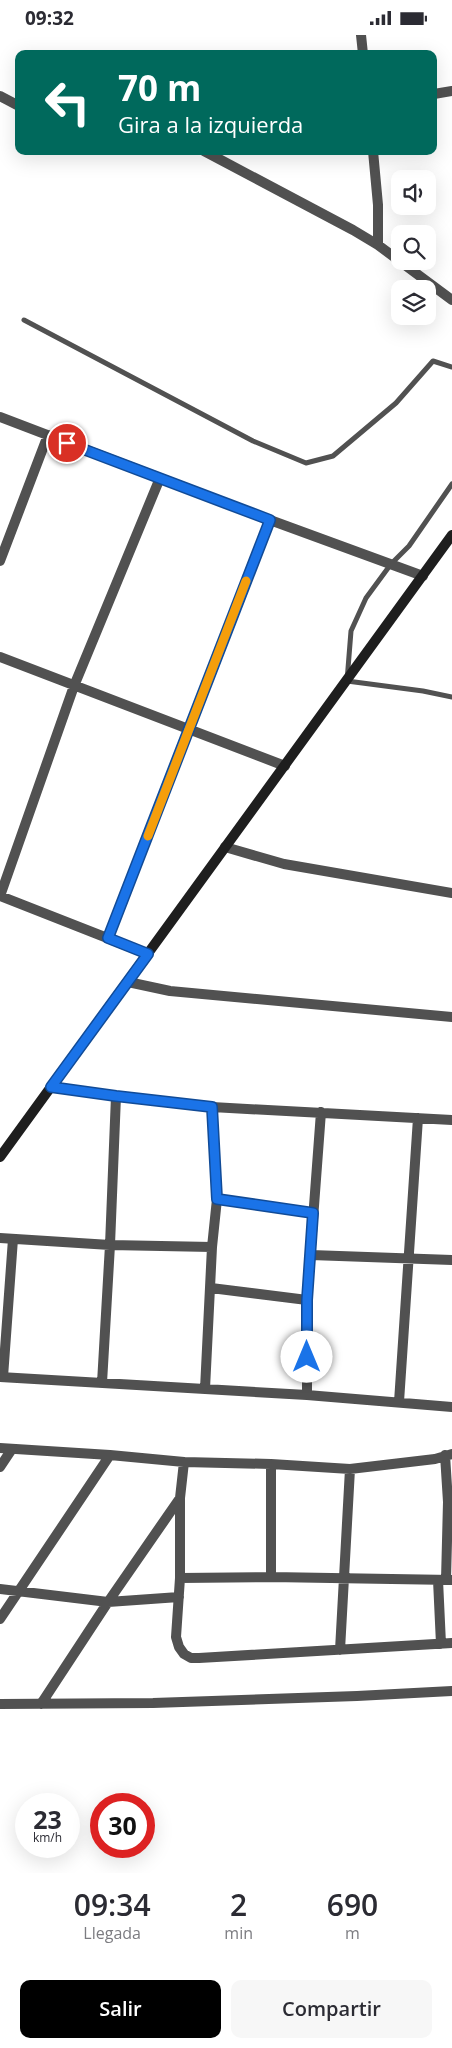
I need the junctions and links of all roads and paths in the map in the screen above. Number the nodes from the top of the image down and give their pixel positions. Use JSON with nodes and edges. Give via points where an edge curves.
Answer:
{"nodes":[{"id":1,"x":361,"y":35,"type":"edge"},
{"id":2,"x":363,"y":50,"type":"edge"},
{"id":3,"x":452,"y":91,"type":"edge"},
{"id":4,"x":437,"y":93,"type":"edge"},
{"id":5,"x":0,"y":96,"type":"edge"},
{"id":6,"x":15,"y":104,"type":"edge"},
{"id":7,"x":212,"y":155,"type":"edge"},
{"id":8,"x":373,"y":155,"type":"edge"},
{"id":9,"x":378,"y":245,"type":"junction"},
{"id":10,"x":452,"y":300,"type":"edge"},
{"id":11,"x":24,"y":320,"type":"dead end"},
{"id":12,"x":452,"y":367,"type":"edge"},
{"id":13,"x":0,"y":417,"type":"edge"},
{"id":14,"x":48,"y":435,"type":"junction"},
{"id":15,"x":160,"y":478,"type":"junction"},
{"id":16,"x":452,"y":484,"type":"edge"},
{"id":17,"x":270,"y":520,"type":"junction"},
{"id":18,"x":452,"y":535,"type":"edge"},
{"id":19,"x":0,"y":561,"type":"edge"},
{"id":20,"x":391,"y":564,"type":"junction"},
{"id":21,"x":424,"y":576,"type":"junction"},
{"id":22,"x":0,"y":657,"type":"edge"},
{"id":23,"x":347,"y":681,"type":"junction"},
{"id":24,"x":74,"y":685,"type":"junction"},
{"id":25,"x":452,"y":697,"type":"edge"},
{"id":26,"x":189,"y":730,"type":"junction"},
{"id":27,"x":285,"y":767,"type":"junction"},
{"id":28,"x":225,"y":847,"type":"junction"},
{"id":29,"x":452,"y":893,"type":"edge"},
{"id":30,"x":0,"y":896,"type":"edge"},
{"id":31,"x":108,"y":938,"type":"junction"},
{"id":32,"x":148,"y":954,"type":"junction"},
{"id":33,"x":128,"y":982,"type":"junction"},
{"id":34,"x":452,"y":1017,"type":"edge"},
{"id":35,"x":51,"y":1087,"type":"junction"},
{"id":36,"x":116,"y":1096,"type":"junction"},
{"id":37,"x":212,"y":1107,"type":"junction"},
{"id":38,"x":322,"y":1112,"type":"junction"},
{"id":39,"x":418,"y":1118,"type":"junction"},
{"id":40,"x":452,"y":1120,"type":"edge"},
{"id":41,"x":0,"y":1157,"type":"edge"},
{"id":42,"x":217,"y":1199,"type":"junction"},
{"id":43,"x":313,"y":1213,"type":"junction"},
{"id":44,"x":0,"y":1238,"type":"edge"},
{"id":45,"x":12,"y":1239,"type":"junction"},
{"id":46,"x":110,"y":1245,"type":"junction"},
{"id":47,"x":212,"y":1247,"type":"junction"},
{"id":48,"x":311,"y":1255,"type":"junction"},
{"id":49,"x":408,"y":1260,"type":"junction"},
{"id":50,"x":452,"y":1260,"type":"edge"},
{"id":51,"x":211,"y":1288,"type":"junction"},
{"id":52,"x":307,"y":1300,"type":"junction"},
{"id":53,"x":1,"y":1377,"type":"edge"},
{"id":54,"x":102,"y":1383,"type":"junction"},
{"id":55,"x":205,"y":1389,"type":"junction"},
{"id":56,"x":307,"y":1395,"type":"junction"},
{"id":57,"x":399,"y":1402,"type":"junction"},
{"id":58,"x":452,"y":1407,"type":"edge"},
{"id":59,"x":0,"y":1449,"type":"edge"},
{"id":60,"x":12,"y":1449,"type":"junction"},
{"id":61,"x":448,"y":1454,"type":"edge"},
{"id":62,"x":110,"y":1455,"type":"junction"},
{"id":63,"x":184,"y":1462,"type":"junction"},
{"id":64,"x":270,"y":1464,"type":"junction"},
{"id":65,"x":0,"y":1467,"type":"edge"},
{"id":66,"x":350,"y":1469,"type":"junction"},
{"id":67,"x":180,"y":1498,"type":"junction"},
{"id":68,"x":271,"y":1577,"type":"junction"},
{"id":69,"x":180,"y":1578,"type":"junction"},
{"id":70,"x":344,"y":1579,"type":"junction"},
{"id":71,"x":445,"y":1580,"type":"edge"},
{"id":72,"x":0,"y":1589,"type":"edge"},
{"id":73,"x":21,"y":1591,"type":"junction"},
{"id":74,"x":179,"y":1597,"type":"junction"},
{"id":75,"x":108,"y":1601,"type":"junction"},
{"id":76,"x":0,"y":1619,"type":"edge"},
{"id":77,"x":447,"y":1643,"type":"edge"},
{"id":78,"x":340,"y":1650,"type":"junction"},
{"id":79,"x":452,"y":1691,"type":"edge"},
{"id":80,"x":41,"y":1703,"type":"junction"},
{"id":81,"x":0,"y":1705,"type":"edge"}],
"edges":[{"from":1,"to":2,"type":"street"},
{"from":3,"to":4,"type":"street"},
{"from":5,"to":6,"type":"street"},
{"from":7,"to":9,"type":"street"},
{"from":8,"to":9,"type":"street"},
{"from":9,"to":10,"type":"street"},
{"from":11,"to":12,"type":"lane","via":[[253,441],[306,463],[333,456],[396,403],[433,361]]},
{"from":13,"to":14,"type":"street"},
{"from":14,"to":15,"type":"street"},
{"from":14,"to":19,"type":"street"},
{"from":15,"to":17,"type":"street"},
{"from":15,"to":24,"type":"street"},
{"from":16,"to":20,"type":"lane","via":[[409,546]]},
{"from":17,"to":20,"type":"street"},
{"from":17,"to":26,"type":"street"},
{"from":18,"to":21,"type":"main road"},
{"from":20,"to":21,"type":"street"},
{"from":20,"to":23,"type":"lane","via":[[366,598],[351,631]]},
{"from":21,"to":23,"type":"main road"},
{"from":22,"to":24,"type":"street"},
{"from":23,"to":25,"type":"lane"},
{"from":23,"to":27,"type":"main road"},
{"from":24,"to":26,"type":"street"},
{"from":24,"to":30,"type":"street"},
{"from":26,"to":27,"type":"street"},
{"from":26,"to":31,"type":"street"},
{"from":27,"to":28,"type":"main road"},
{"from":28,"to":29,"type":"street","via":[[284,864]]},
{"from":28,"to":32,"type":"main road"},
{"from":30,"to":31,"type":"street"},
{"from":31,"to":32,"type":"street"},
{"from":32,"to":33,"type":"main road"},
{"from":33,"to":34,"type":"street","via":[[170,991]]},
{"from":33,"to":35,"type":"main road"},
{"from":35,"to":36,"type":"street"},
{"from":35,"to":41,"type":"main road"},
{"from":36,"to":37,"type":"street"},
{"from":36,"to":46,"type":"street"},
{"from":37,"to":38,"type":"street"},
{"from":37,"to":42,"type":"street"},
{"from":38,"to":39,"type":"street"},
{"from":38,"to":43,"type":"street"},
{"from":39,"to":40,"type":"street"},
{"from":39,"to":49,"type":"street"},
{"from":42,"to":43,"type":"street"},
{"from":42,"to":47,"type":"street"},
{"from":43,"to":48,"type":"street"},
{"from":44,"to":45,"type":"street"},
{"from":45,"to":46,"type":"street"},
{"from":45,"to":53,"type":"street"},
{"from":46,"to":47,"type":"street"},
{"from":46,"to":54,"type":"street"},
{"from":47,"to":51,"type":"street"},
{"from":48,"to":49,"type":"street"},
{"from":48,"to":52,"type":"street"},
{"from":49,"to":50,"type":"street"},
{"from":49,"to":57,"type":"street"},
{"from":51,"to":52,"type":"street"},
{"from":51,"to":55,"type":"street"},
{"from":52,"to":56,"type":"street"},
{"from":53,"to":54,"type":"street"},
{"from":54,"to":55,"type":"street"},
{"from":55,"to":56,"type":"street"},
{"from":56,"to":57,"type":"street"},
{"from":57,"to":58,"type":"street"},
{"from":59,"to":60,"type":"street"},
{"from":60,"to":62,"type":"street"},
{"from":60,"to":65,"type":"street"},
{"from":61,"to":66,"type":"street","via":[[435,1459]]},
{"from":61,"to":71,"type":"street"},
{"from":62,"to":63,"type":"street"},
{"from":62,"to":73,"type":"street"},
{"from":63,"to":64,"type":"street"},
{"from":63,"to":67,"type":"street"},
{"from":64,"to":66,"type":"street"},
{"from":64,"to":68,"type":"street"},
{"from":66,"to":70,"type":"street"},
{"from":67,"to":69,"type":"street"},
{"from":67,"to":75,"type":"street"},
{"from":68,"to":69,"type":"street"},
{"from":68,"to":70,"type":"street"},
{"from":69,"to":74,"type":"street"},
{"from":70,"to":71,"type":"street"},
{"from":70,"to":78,"type":"street"},
{"from":71,"to":77,"type":"street"},
{"from":72,"to":73,"type":"street"},
{"from":73,"to":75,"type":"street"},
{"from":73,"to":76,"type":"street"},
{"from":74,"to":75,"type":"street"},
{"from":74,"to":78,"type":"street","via":[[177,1642],[184,1654],[191,1658]]},
{"from":75,"to":80,"type":"street"},
{"from":77,"to":78,"type":"street"},
{"from":79,"to":80,"type":"street","via":[[152,1703]]},
{"from":80,"to":81,"type":"street"}]}
